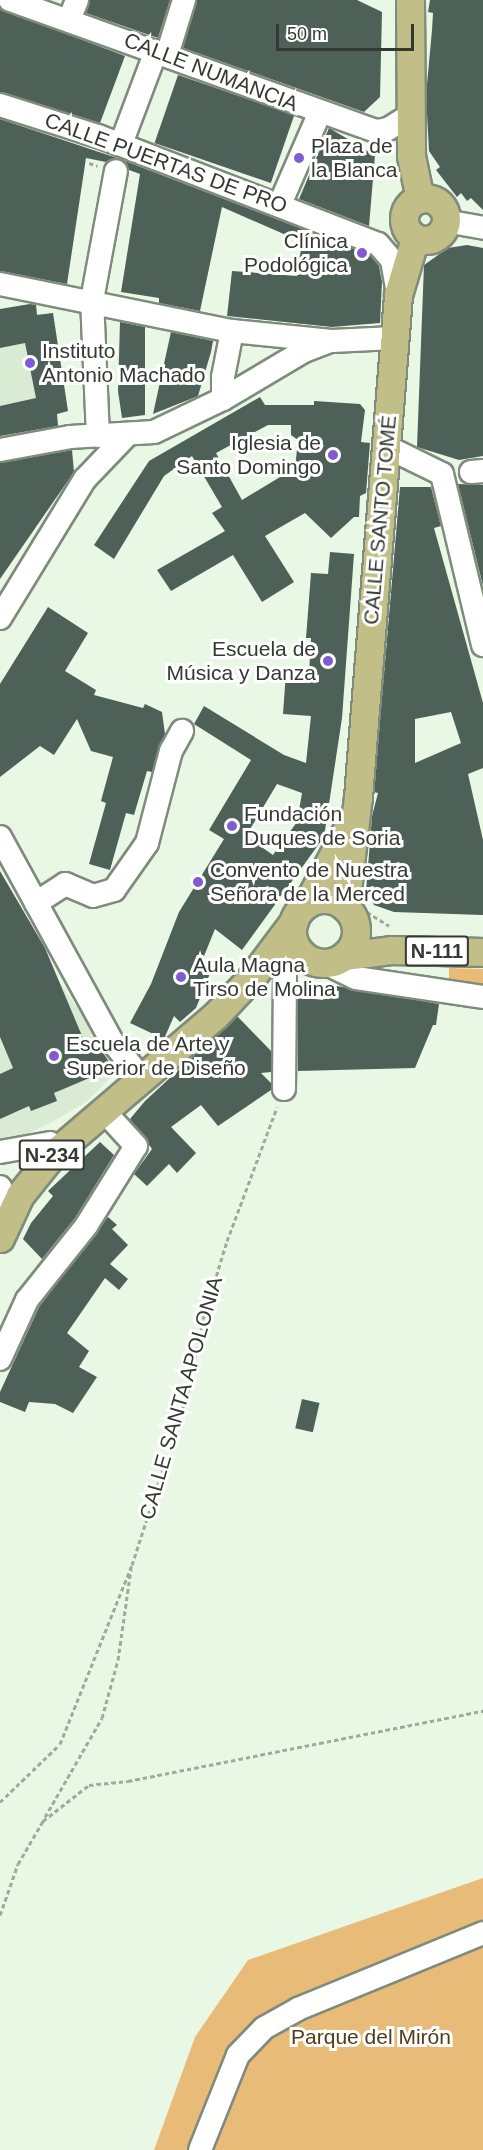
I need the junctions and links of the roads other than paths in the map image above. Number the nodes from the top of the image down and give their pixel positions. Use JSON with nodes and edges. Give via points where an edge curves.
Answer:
{"nodes":[{"id":1,"x":10,"y":0,"type":"edge"},
{"id":2,"x":184,"y":0,"type":"edge"},
{"id":3,"x":405,"y":2,"type":"edge"},
{"id":4,"x":73,"y":10,"type":"edge"},
{"id":5,"x":162,"y":53,"type":"junction"},
{"id":6,"x":0,"y":105,"type":"edge"},
{"id":7,"x":313,"y":110,"type":"junction"},
{"id":8,"x":410,"y":115,"type":"junction"},
{"id":9,"x":121,"y":144,"type":"junction"},
{"id":10,"x":116,"y":171,"type":"dead end"},
{"id":11,"x":420,"y":199,"type":"junction"},
{"id":12,"x":280,"y":204,"type":"junction"},
{"id":13,"x":446,"y":221,"type":"junction"},
{"id":14,"x":483,"y":228,"type":"edge"},
{"id":15,"x":415,"y":238,"type":"junction"},
{"id":16,"x":0,"y":284,"type":"edge"},
{"id":17,"x":30,"y":291,"type":"junction"},
{"id":18,"x":398,"y":295,"type":"junction"},
{"id":19,"x":0,"y":296,"type":"edge"},
{"id":20,"x":92,"y":300,"type":"junction"},
{"id":21,"x":232,"y":331,"type":"junction"},
{"id":22,"x":394,"y":338,"type":"junction"},
{"id":23,"x":332,"y":341,"type":"junction"},
{"id":24,"x":223,"y":399,"type":"junction"},
{"id":25,"x":127,"y":435,"type":"junction"},
{"id":26,"x":98,"y":436,"type":"junction"},
{"id":27,"x":387,"y":447,"type":"junction"},
{"id":28,"x":0,"y":450,"type":"edge"},
{"id":29,"x":0,"y":618,"type":"edge"},
{"id":30,"x":483,"y":645,"type":"edge"},
{"id":31,"x":183,"y":731,"type":"dead end"},
{"id":32,"x":357,"y":805,"type":"junction"},
{"id":33,"x":0,"y":838,"type":"edge"},
{"id":34,"x":36,"y":903,"type":"junction"},
{"id":35,"x":300,"y":913,"type":"junction"},
{"id":36,"x":355,"y":913,"type":"junction"},
{"id":37,"x":398,"y":950,"type":"junction"},
{"id":38,"x":483,"y":952,"type":"edge"},
{"id":39,"x":315,"y":960,"type":"junction"},
{"id":40,"x":252,"y":977,"type":"junction"},
{"id":41,"x":483,"y":997,"type":"edge"},
{"id":42,"x":142,"y":1079,"type":"junction"},
{"id":43,"x":284,"y":1089,"type":"road end"},
{"id":44,"x":96,"y":1116,"type":"junction"},
{"id":45,"x":50,"y":1143,"type":"junction"},
{"id":46,"x":0,"y":1152,"type":"edge"},
{"id":47,"x":1,"y":1199,"type":"edge"},
{"id":48,"x":0,"y":1238,"type":"edge"},
{"id":49,"x":0,"y":1359,"type":"edge"},
{"id":50,"x":483,"y":1933,"type":"edge"},
{"id":51,"x":200,"y":2150,"type":"edge"}],
"edges":[{"from":1,"to":4,"type":"street","name":"CALLE NUMANCIA"},
{"from":2,"to":5,"type":"street"},
{"from":3,"to":8,"type":"main road"},
{"from":4,"to":5,"type":"street","name":"CALLE NUMANCIA"},
{"from":5,"to":7,"type":"street","name":"CALLE NUMANCIA"},
{"from":5,"to":9,"type":"street"},
{"from":6,"to":9,"type":"street","name":"CALLE PUERTAS DE PRO"},
{"from":7,"to":8,"type":"street","name":"CALLE NUMANCIA","via":[[376,131],[388,129]]},
{"from":7,"to":12,"type":"street"},
{"from":8,"to":11,"type":"main road","via":[[411,156]]},
{"from":9,"to":12,"type":"street","name":"CALLE PUERTAS DE PRO"},
{"from":10,"to":20,"type":"street"},
{"from":11,"to":13,"type":"main road","via":[[440,205]]},
{"from":11,"to":15,"type":"main road","via":[[405,213],[406,228]]},
{"from":12,"to":18,"type":"street","name":"CALLE PUERTAS DE PRO","via":[[378,244],[392,260]]},
{"from":13,"to":14,"type":"street"},
{"from":13,"to":15,"type":"main road","via":[[436,237]]},
{"from":15,"to":18,"type":"main road","name":"CALLE SANTO TOMÉ"},
{"from":16,"to":17,"type":"street"},
{"from":17,"to":19,"type":"street"},
{"from":17,"to":20,"type":"street"},
{"from":18,"to":22,"type":"main road","name":"CALLE SANTO TOMÉ"},
{"from":20,"to":21,"type":"street"},
{"from":20,"to":26,"type":"street"},
{"from":21,"to":23,"type":"street"},
{"from":21,"to":24,"type":"street"},
{"from":22,"to":23,"type":"street"},
{"from":22,"to":27,"type":"main road","name":"CALLE SANTO TOMÉ"},
{"from":23,"to":24,"type":"street","via":[[304,351]]},
{"from":24,"to":25,"type":"street","via":[[154,432]]},
{"from":25,"to":26,"type":"street"},
{"from":25,"to":29,"type":"street","via":[[85,479]]},
{"from":26,"to":28,"type":"street"},
{"from":27,"to":30,"type":"street","via":[[442,474]]},
{"from":27,"to":32,"type":"main road","name":"CALLE SANTO TOMÉ"},
{"from":31,"to":34,"type":"street","via":[[171,751],[147,843],[114,890],[93,896],[64,884]]},
{"from":32,"to":35,"type":"main road","name":"CALLE SANTO TOMÉ","via":[[341,844]]},
{"from":32,"to":36,"type":"main road","name":"CALLE SANTO TOMÉ"},
{"from":33,"to":34,"type":"street"},
{"from":34,"to":42,"type":"street","via":[[111,1040]]},
{"from":35,"to":36,"type":"main road","via":[[327,899]]},
{"from":35,"to":39,"type":"main road","via":[[294,943]]},
{"from":35,"to":40,"type":"main road","number":"N-234"},
{"from":36,"to":37,"type":"main road","number":"N-111"},
{"from":36,"to":39,"type":"main road","via":[[354,942]]},
{"from":37,"to":38,"type":"main road","number":"N-111"},
{"from":37,"to":39,"type":"main road","number":"N-111"},
{"from":39,"to":40,"type":"main road","number":"N-234"},
{"from":39,"to":41,"type":"street","via":[[356,978]]},
{"from":39,"to":43,"type":"street"},
{"from":40,"to":42,"type":"main road","number":"N-234","via":[[215,1016]]},
{"from":42,"to":44,"type":"main road","number":"N-234"},
{"from":44,"to":45,"type":"main road"},
{"from":44,"to":48,"type":"main road","number":"N-234","via":[[52,1155],[20,1195]]},
{"from":44,"to":49,"type":"street","via":[[136,1146],[86,1226],[27,1300]]},
{"from":45,"to":46,"type":"street"},
{"from":45,"to":47,"type":"main road","via":[[14,1174]]},
{"from":50,"to":51,"type":"street","via":[[298,2009],[264,2028],[238,2055]]}]}
